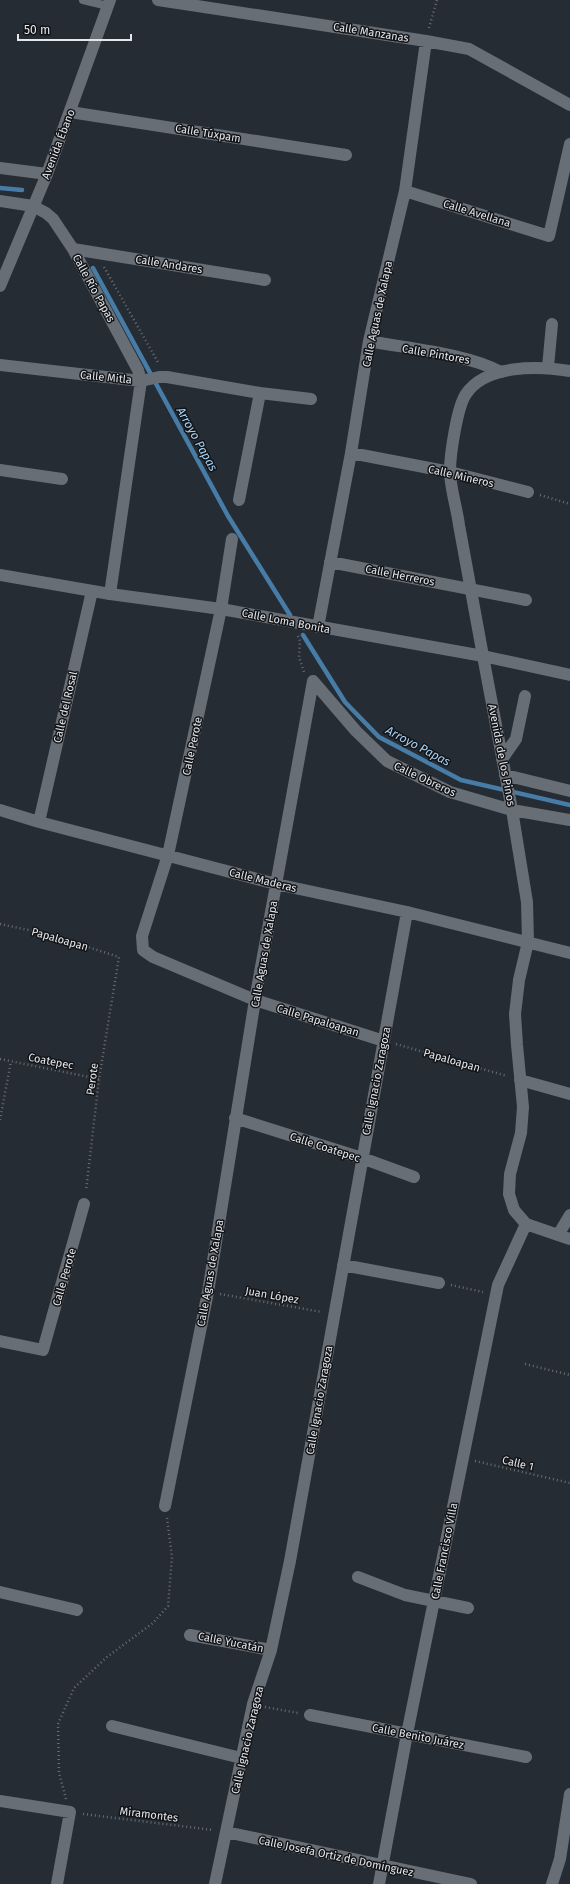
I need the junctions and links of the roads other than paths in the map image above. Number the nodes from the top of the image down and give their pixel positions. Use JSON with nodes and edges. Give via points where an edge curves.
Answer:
{"nodes":[{"id":1,"x":83,"y":0,"type":"edge"},
{"id":2,"x":158,"y":0,"type":"edge"},
{"id":3,"x":109,"y":3,"type":"edge"},
{"id":4,"x":426,"y":40,"type":"junction"},
{"id":5,"x":570,"y":105,"type":"edge"},
{"id":6,"x":70,"y":112,"type":"junction"},
{"id":7,"x":570,"y":144,"type":"edge"},
{"id":8,"x":346,"y":155,"type":"dead end"},
{"id":9,"x":0,"y":168,"type":"edge"},
{"id":10,"x":47,"y":174,"type":"junction"},
{"id":11,"x":405,"y":191,"type":"junction"},
{"id":12,"x":0,"y":201,"type":"edge"},
{"id":13,"x":33,"y":206,"type":"junction"},
{"id":14,"x":73,"y":249,"type":"junction"},
{"id":15,"x":265,"y":280,"type":"dead end"},
{"id":16,"x":0,"y":286,"type":"edge"},
{"id":17,"x":552,"y":324,"type":"dead end"},
{"id":18,"x":369,"y":342,"type":"junction"},
{"id":19,"x":0,"y":365,"type":"edge"},
{"id":20,"x":548,"y":367,"type":"junction"},
{"id":21,"x":570,"y":371,"type":"edge"},
{"id":22,"x":501,"y":372,"type":"junction"},
{"id":23,"x":154,"y":378,"type":"junction"},
{"id":24,"x":260,"y":393,"type":"junction"},
{"id":25,"x":311,"y":399,"type":"dead end"},
{"id":26,"x":351,"y":453,"type":"junction"},
{"id":27,"x":0,"y":470,"type":"edge"},
{"id":28,"x":450,"y":472,"type":"junction"},
{"id":29,"x":62,"y":479,"type":"dead end"},
{"id":30,"x":528,"y":492,"type":"road end"},
{"id":31,"x":239,"y":500,"type":"dead end"},
{"id":32,"x":232,"y":539,"type":"dead end"},
{"id":33,"x":330,"y":562,"type":"junction"},
{"id":34,"x":0,"y":575,"type":"edge"},
{"id":35,"x":471,"y":589,"type":"junction"},
{"id":36,"x":92,"y":591,"type":"junction"},
{"id":37,"x":110,"y":594,"type":"junction"},
{"id":38,"x":526,"y":600,"type":"dead end"},
{"id":39,"x":221,"y":609,"type":"junction"},
{"id":40,"x":318,"y":628,"type":"junction"},
{"id":41,"x":483,"y":656,"type":"junction"},
{"id":42,"x":570,"y":675,"type":"edge"},
{"id":43,"x":313,"y":681,"type":"joint"},
{"id":44,"x":525,"y":696,"type":"dead end"},
{"id":45,"x":502,"y":759,"type":"junction"},
{"id":46,"x":506,"y":780,"type":"junction"},
{"id":47,"x":570,"y":792,"type":"edge"},
{"id":48,"x":511,"y":805,"type":"junction"},
{"id":49,"x":0,"y":810,"type":"edge"},
{"id":50,"x":570,"y":820,"type":"edge"},
{"id":51,"x":39,"y":822,"type":"junction"},
{"id":52,"x":168,"y":855,"type":"junction"},
{"id":53,"x":276,"y":884,"type":"junction"},
{"id":54,"x":407,"y":912,"type":"junction"},
{"id":55,"x":528,"y":942,"type":"junction"},
{"id":56,"x":143,"y":950,"type":"joint"},
{"id":57,"x":570,"y":953,"type":"edge"},
{"id":58,"x":255,"y":1000,"type":"junction"},
{"id":59,"x":384,"y":1041,"type":"junction"},
{"id":60,"x":520,"y":1080,"type":"junction"},
{"id":61,"x":570,"y":1094,"type":"edge"},
{"id":62,"x":235,"y":1118,"type":"junction"},
{"id":63,"x":362,"y":1158,"type":"junction"},
{"id":64,"x":414,"y":1177,"type":"dead end"},
{"id":65,"x":84,"y":1204,"type":"road end"},
{"id":66,"x":570,"y":1215,"type":"edge"},
{"id":67,"x":526,"y":1224,"type":"junction"},
{"id":68,"x":558,"y":1235,"type":"junction"},
{"id":69,"x":570,"y":1239,"type":"edge"},
{"id":70,"x":343,"y":1265,"type":"junction"},
{"id":71,"x":438,"y":1283,"type":"road end"},
{"id":72,"x":0,"y":1341,"type":"edge"},
{"id":73,"x":165,"y":1506,"type":"road end"},
{"id":74,"x":358,"y":1577,"type":"dead end"},
{"id":75,"x":0,"y":1592,"type":"edge"},
{"id":76,"x":434,"y":1601,"type":"junction"},
{"id":77,"x":468,"y":1608,"type":"dead end"},
{"id":78,"x":77,"y":1610,"type":"dead end"},
{"id":79,"x":190,"y":1635,"type":"dead end"},
{"id":80,"x":271,"y":1650,"type":"junction"},
{"id":81,"x":310,"y":1715,"type":"road end"},
{"id":82,"x":112,"y":1726,"type":"dead end"},
{"id":83,"x":407,"y":1734,"type":"junction"},
{"id":84,"x":526,"y":1757,"type":"dead end"},
{"id":85,"x":241,"y":1758,"type":"junction"},
{"id":86,"x":570,"y":1794,"type":"edge"},
{"id":87,"x":0,"y":1801,"type":"edge"},
{"id":88,"x":226,"y":1832,"type":"junction"},
{"id":89,"x":383,"y":1865,"type":"junction"},
{"id":90,"x":57,"y":1884,"type":"edge"},
{"id":91,"x":215,"y":1884,"type":"edge"},
{"id":92,"x":379,"y":1884,"type":"edge"},
{"id":93,"x":471,"y":1884,"type":"edge"},
{"id":94,"x":552,"y":1884,"type":"edge"}],
"edges":[{"from":1,"to":3,"type":"lane"},
{"from":2,"to":4,"type":"street","name":"Calle Manzanas"},
{"from":3,"to":6,"type":"street","name":"Avenida Ébano"},
{"from":4,"to":5,"type":"street","name":"Calle Manzanas","via":[[469,48]]},
{"from":4,"to":11,"type":"street","name":"Calle Aguas de Xalapa"},
{"from":6,"to":8,"type":"street","name":"Calle Túxpam"},
{"from":6,"to":10,"type":"street","name":"Avenida Ébano"},
{"from":7,"to":11,"type":"street","name":"Calle Avellana","via":[[549,236]]},
{"from":9,"to":10,"type":"street"},
{"from":10,"to":13,"type":"street","name":"Avenida Ébano"},
{"from":11,"to":18,"type":"street","name":"Calle Aguas de Xalapa"},
{"from":12,"to":13,"type":"street"},
{"from":13,"to":14,"type":"street","name":"Calle Río Papas","via":[[53,219]]},
{"from":13,"to":16,"type":"street","name":"Avenida Ébano"},
{"from":14,"to":15,"type":"street","name":"Calle Andares"},
{"from":14,"to":23,"type":"street","name":"Calle Río Papas","via":[[134,359]]},
{"from":17,"to":20,"type":"street"},
{"from":18,"to":22,"type":"street","name":"Calle Pintores","via":[[470,359]]},
{"from":18,"to":26,"type":"street","name":"Calle Aguas de Xalapa"},
{"from":19,"to":23,"type":"street","name":"Calle Mitla"},
{"from":20,"to":21,"type":"street","name":"Avenida de los Pinos"},
{"from":20,"to":22,"type":"street","name":"Avenida de los Pinos"},
{"from":22,"to":28,"type":"street","name":"Avenida de los Pinos","via":[[481,380],[466,394],[458,414]]},
{"from":23,"to":24,"type":"street","name":"Calle Mitla"},
{"from":23,"to":37,"type":"street"},
{"from":24,"to":25,"type":"street","name":"Calle Mitla"},
{"from":24,"to":31,"type":"street"},
{"from":26,"to":28,"type":"street","name":"Calle Mineros"},
{"from":26,"to":33,"type":"street","name":"Calle Aguas de Xalapa"},
{"from":27,"to":29,"type":"street"},
{"from":28,"to":30,"type":"street","name":"Calle Mineros"},
{"from":28,"to":35,"type":"street","name":"Avenida de los Pinos"},
{"from":32,"to":39,"type":"street","name":"Calle Perote"},
{"from":33,"to":35,"type":"street","name":"Calle Herreros"},
{"from":33,"to":40,"type":"street","name":"Calle Aguas de Xalapa"},
{"from":34,"to":36,"type":"street","name":"Calle Loma Bonita"},
{"from":35,"to":38,"type":"street","name":"Calle Herreros"},
{"from":35,"to":41,"type":"street","name":"Avenida de los Pinos"},
{"from":36,"to":37,"type":"street","name":"Calle Loma Bonita"},
{"from":36,"to":51,"type":"street","name":"Calle del Rosal"},
{"from":37,"to":39,"type":"street","name":"Calle Loma Bonita"},
{"from":39,"to":40,"type":"street","name":"Calle Loma Bonita"},
{"from":39,"to":52,"type":"street","name":"Calle Perote"},
{"from":40,"to":41,"type":"street","name":"Calle Loma Bonita"},
{"from":41,"to":42,"type":"street","name":"Calle Loma Bonita"},
{"from":41,"to":45,"type":"street","name":"Avenida de los Pinos"},
{"from":43,"to":48,"type":"street","name":"Calle Obreros","via":[[356,731],[387,761],[450,792]]},
{"from":43,"to":53,"type":"street","name":"Calle Aguas de Xalapa"},
{"from":44,"to":45,"type":"street","via":[[516,739]]},
{"from":45,"to":46,"type":"street","name":"Avenida de los Pinos"},
{"from":46,"to":47,"type":"street"},
{"from":46,"to":48,"type":"street","name":"Avenida de los Pinos"},
{"from":48,"to":50,"type":"street","name":"Calle Obreros"},
{"from":48,"to":55,"type":"street","name":"Avenida de los Pinos","via":[[527,902]]},
{"from":49,"to":51,"type":"street","name":"Calle Maderas"},
{"from":51,"to":52,"type":"street","name":"Calle Maderas"},
{"from":52,"to":53,"type":"street","name":"Calle Maderas"},
{"from":52,"to":56,"type":"street","name":"Calle Perote","via":[[142,936]]},
{"from":53,"to":54,"type":"street","name":"Calle Maderas"},
{"from":53,"to":58,"type":"street","name":"Calle Aguas de Xalapa"},
{"from":54,"to":55,"type":"street","name":"Calle Maderas"},
{"from":54,"to":59,"type":"street","name":"Calle Ignacio Zaragoza"},
{"from":55,"to":57,"type":"street","name":"Calle Maderas"},
{"from":55,"to":60,"type":"street","name":"Avenida de los Pinos","via":[[519,980],[515,1014]]},
{"from":56,"to":58,"type":"street","name":"Calle Papaloapan","via":[[153,957]]},
{"from":58,"to":59,"type":"street","name":"Calle Papaloapan"},
{"from":58,"to":62,"type":"street","name":"Calle Aguas de Xalapa"},
{"from":59,"to":63,"type":"street","name":"Calle Ignacio Zaragoza"},
{"from":60,"to":61,"type":"street"},
{"from":60,"to":67,"type":"street","name":"Avenida de los Pinos","via":[[523,1107],[521,1133],[510,1174],[509,1194],[514,1210]]},
{"from":62,"to":63,"type":"street","name":"Calle Coatepec"},
{"from":62,"to":73,"type":"street","name":"Calle Aguas de Xalapa","via":[[208,1292]]},
{"from":63,"to":64,"type":"street","name":"Calle Coatepec"},
{"from":63,"to":70,"type":"street","name":"Calle Ignacio Zaragoza"},
{"from":65,"to":72,"type":"street","name":"Calle Perote","via":[[43,1350]]},
{"from":66,"to":68,"type":"street"},
{"from":67,"to":68,"type":"street"},
{"from":67,"to":76,"type":"street","name":"Calle Francisco Villa","via":[[498,1285]]},
{"from":68,"to":69,"type":"street"},
{"from":70,"to":71,"type":"street"},
{"from":70,"to":80,"type":"street","name":"Calle Ignacio Zaragoza","via":[[290,1561]]},
{"from":74,"to":76,"type":"street"},
{"from":75,"to":78,"type":"street"},
{"from":76,"to":77,"type":"street"},
{"from":76,"to":83,"type":"street","name":"Calle Francisco Villa"},
{"from":79,"to":80,"type":"street","name":"Calle Yucatán"},
{"from":80,"to":85,"type":"street","name":"Calle Ignacio Zaragoza","via":[[253,1704]]},
{"from":81,"to":83,"type":"street","name":"Calle Benito Juárez"},
{"from":82,"to":85,"type":"street"},
{"from":83,"to":84,"type":"street","name":"Calle Benito Juárez"},
{"from":83,"to":89,"type":"street","name":"Calle Francisco Villa"},
{"from":85,"to":88,"type":"street","name":"Calle Ignacio Zaragoza"},
{"from":86,"to":94,"type":"street","via":[[560,1859]]},
{"from":87,"to":90,"type":"street","via":[[70,1812]]},
{"from":88,"to":89,"type":"street","name":"Calle Josefa Ortiz de Domínguez"},
{"from":88,"to":91,"type":"street","name":"Calle Ignacio Zaragoza"},
{"from":89,"to":92,"type":"street","name":"Calle Francisco Villa"},
{"from":89,"to":93,"type":"street","name":"Calle Josefa Ortiz de Domínguez"}]}
